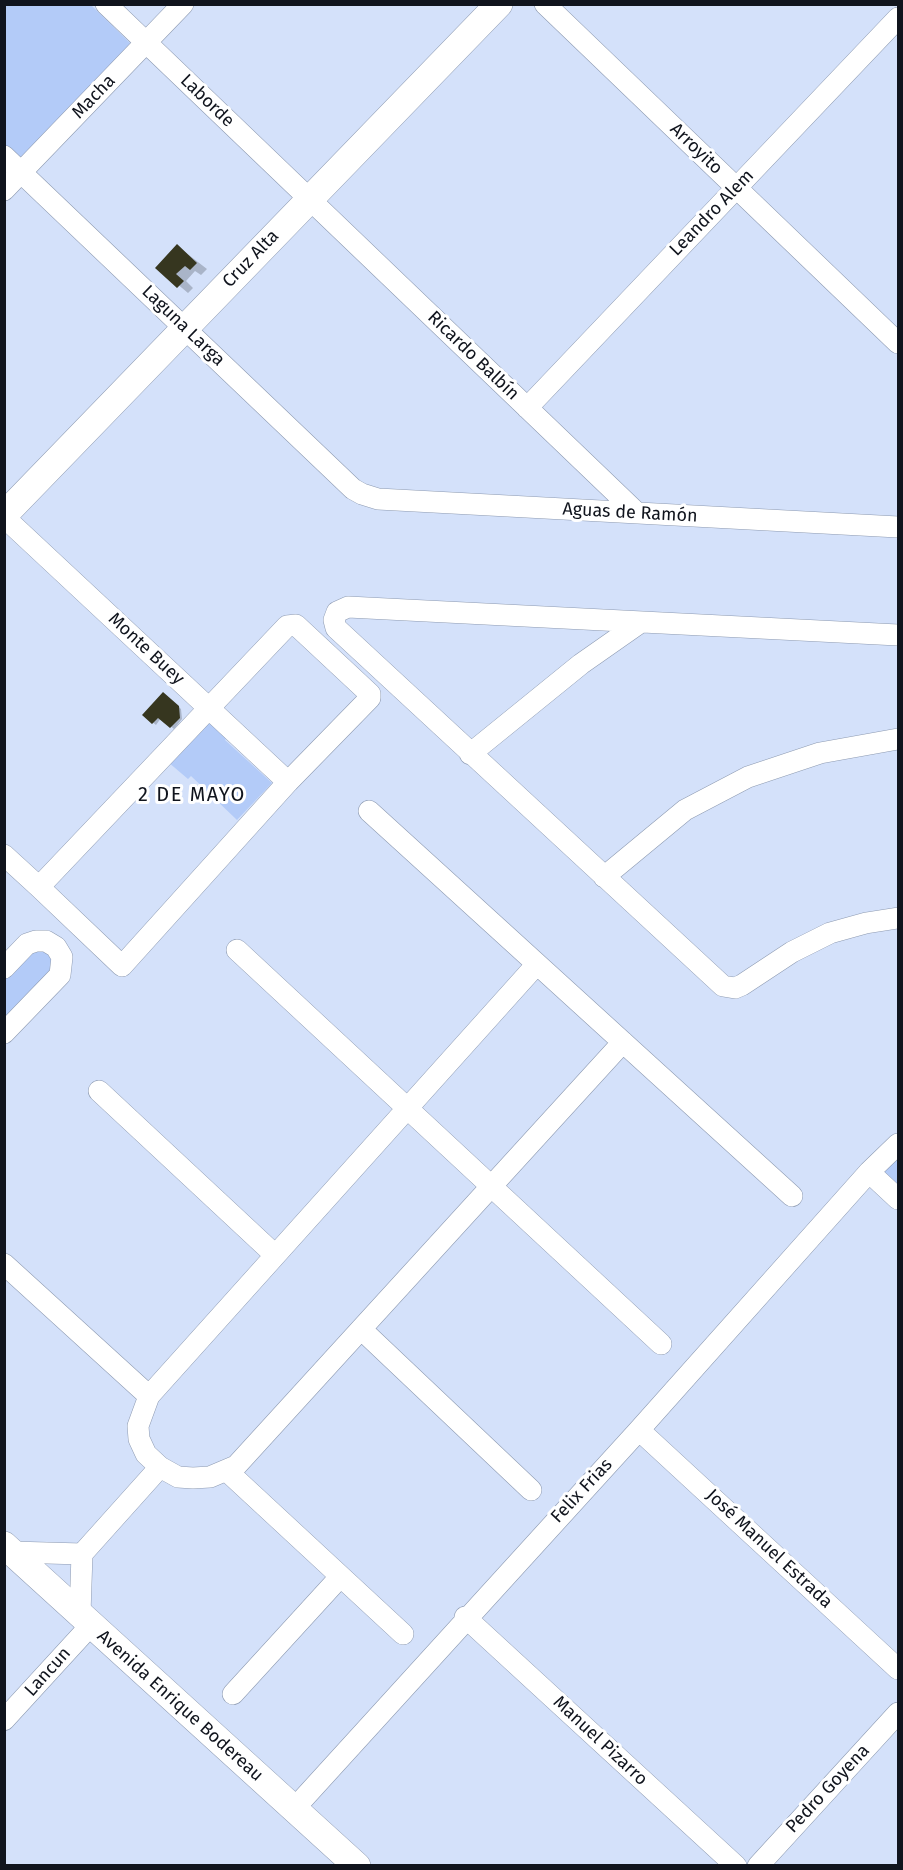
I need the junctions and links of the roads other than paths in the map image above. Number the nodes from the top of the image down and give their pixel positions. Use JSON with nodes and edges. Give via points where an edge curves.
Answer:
{"nodes":[{"id":1,"x":106,"y":4,"type":"edge"},
{"id":2,"x":183,"y":4,"type":"edge"},
{"id":3,"x":499,"y":4,"type":"edge"},
{"id":4,"x":545,"y":4,"type":"edge"},
{"id":5,"x":898,"y":18,"type":"edge"},
{"id":6,"x":146,"y":42,"type":"junction"},
{"id":7,"x":4,"y":156,"type":"edge"},
{"id":8,"x":21,"y":172,"type":"junction"},
{"id":9,"x":736,"y":188,"type":"junction"},
{"id":10,"x":4,"y":190,"type":"edge"},
{"id":11,"x":309,"y":198,"type":"junction"},
{"id":12,"x":184,"y":327,"type":"junction"},
{"id":13,"x":898,"y":343,"type":"edge"},
{"id":14,"x":527,"y":408,"type":"junction"},
{"id":15,"x":362,"y":494,"type":"joint"},
{"id":16,"x":637,"y":513,"type":"junction"},
{"id":17,"x":4,"y":516,"type":"edge"},
{"id":18,"x":898,"y":527,"type":"edge"},
{"id":19,"x":641,"y":622,"type":"junction"},
{"id":20,"x":898,"y":635,"type":"edge"},
{"id":21,"x":209,"y":708,"type":"junction"},
{"id":22,"x":898,"y":739,"type":"edge"},
{"id":23,"x":470,"y":754,"type":"junction"},
{"id":24,"x":288,"y":782,"type":"junction"},
{"id":25,"x":369,"y":811,"type":"dead end"},
{"id":26,"x":4,"y":855,"type":"edge"},
{"id":27,"x":604,"y":877,"type":"junction"},
{"id":28,"x":39,"y":887,"type":"junction"},
{"id":29,"x":898,"y":918,"type":"edge"},
{"id":30,"x":237,"y":950,"type":"dead end"},
{"id":31,"x":537,"y":964,"type":"junction"},
{"id":32,"x":4,"y":968,"type":"edge"},
{"id":33,"x":4,"y":1033,"type":"edge"},
{"id":34,"x":623,"y":1042,"type":"junction"},
{"id":35,"x":99,"y":1091,"type":"dead end"},
{"id":36,"x":407,"y":1109,"type":"junction"},
{"id":37,"x":898,"y":1144,"type":"edge"},
{"id":38,"x":869,"y":1172,"type":"junction"},
{"id":39,"x":490,"y":1186,"type":"junction"},
{"id":40,"x":792,"y":1196,"type":"dead end"},
{"id":41,"x":898,"y":1198,"type":"edge"},
{"id":42,"x":275,"y":1255,"type":"junction"},
{"id":43,"x":6,"y":1268,"type":"edge"},
{"id":44,"x":361,"y":1329,"type":"junction"},
{"id":45,"x":661,"y":1344,"type":"dead end"},
{"id":46,"x":148,"y":1396,"type":"junction"},
{"id":47,"x":639,"y":1430,"type":"junction"},
{"id":48,"x":160,"y":1467,"type":"junction"},
{"id":49,"x":227,"y":1471,"type":"junction"},
{"id":50,"x":531,"y":1490,"type":"dead end"},
{"id":51,"x":8,"y":1548,"type":"edge"},
{"id":52,"x":82,"y":1554,"type":"junction"},
{"id":53,"x":340,"y":1577,"type":"junction"},
{"id":54,"x":465,"y":1617,"type":"junction"},
{"id":55,"x":86,"y":1619,"type":"junction"},
{"id":56,"x":403,"y":1634,"type":"dead end"},
{"id":57,"x":898,"y":1669,"type":"edge"},
{"id":58,"x":233,"y":1694,"type":"dead end"},
{"id":59,"x":898,"y":1713,"type":"edge"},
{"id":60,"x":4,"y":1720,"type":"edge"},
{"id":61,"x":293,"y":1810,"type":"junction"},
{"id":62,"x":357,"y":1866,"type":"edge"},
{"id":63,"x":736,"y":1866,"type":"edge"},
{"id":64,"x":758,"y":1866,"type":"edge"}],
"edges":[{"from":1,"to":6,"type":"street","name":"Laborde"},
{"from":2,"to":6,"type":"street","name":"Macha"},
{"from":3,"to":11,"type":"main road","name":"Cruz Alta"},
{"from":4,"to":9,"type":"street","name":"Arroyito"},
{"from":5,"to":9,"type":"street","name":"Leandro Alem"},
{"from":6,"to":8,"type":"street","name":"Macha"},
{"from":6,"to":11,"type":"street","name":"Laborde"},
{"from":7,"to":8,"type":"street","name":"Laguna Larga"},
{"from":8,"to":10,"type":"street","name":"Macha"},
{"from":8,"to":12,"type":"street","name":"Laguna Larga"},
{"from":9,"to":13,"type":"street","name":"Arroyito"},
{"from":9,"to":14,"type":"street","name":"Leandro Alem"},
{"from":11,"to":12,"type":"main road","name":"Cruz Alta"},
{"from":11,"to":14,"type":"street","name":"Ricardo Balbín"},
{"from":12,"to":15,"type":"street","name":"Laguna Larga"},
{"from":12,"to":17,"type":"main road","name":"Cruz Alta"},
{"from":14,"to":16,"type":"street","name":"Ricardo Balbín"},
{"from":15,"to":16,"type":"street","name":"Aguas de Ramón","via":[[378,500]]},
{"from":16,"to":18,"type":"street","name":"Aguas de Ramón"},
{"from":17,"to":21,"type":"street","name":"Monte Buey"},
{"from":19,"to":20,"type":"street"},
{"from":19,"to":23,"type":"street","via":[[581,664]]},
{"from":19,"to":23,"type":"street","via":[[348,608],[337,612],[336,628]]},
{"from":21,"to":24,"type":"street","name":"Monte Buey"},
{"from":21,"to":24,"type":"street","via":[[287,626],[296,625],[370,694]]},
{"from":21,"to":28,"type":"street"},
{"from":22,"to":27,"type":"street","via":[[820,753],[748,777],[685,810]]},
{"from":23,"to":27,"type":"street"},
{"from":24,"to":28,"type":"street","via":[[122,966]]},
{"from":25,"to":31,"type":"street"},
{"from":26,"to":28,"type":"street"},
{"from":27,"to":29,"type":"street","via":[[728,988],[742,985],[830,933]]},
{"from":30,"to":36,"type":"street"},
{"from":31,"to":34,"type":"street"},
{"from":31,"to":36,"type":"street"},
{"from":32,"to":33,"type":"street","via":[[27,944],[36,941],[56,947],[62,957],[60,975]]},
{"from":34,"to":39,"type":"street"},
{"from":34,"to":40,"type":"street"},
{"from":35,"to":42,"type":"street"},
{"from":36,"to":39,"type":"street"},
{"from":36,"to":42,"type":"street"},
{"from":37,"to":38,"type":"street","name":"Felix Frias"},
{"from":38,"to":41,"type":"street"},
{"from":38,"to":47,"type":"street","name":"Felix Frias"},
{"from":39,"to":44,"type":"street"},
{"from":39,"to":45,"type":"street"},
{"from":42,"to":46,"type":"street"},
{"from":43,"to":46,"type":"street"},
{"from":44,"to":49,"type":"street","via":[[236,1466]]},
{"from":44,"to":50,"type":"street"},
{"from":46,"to":48,"type":"street","via":[[138,1426],[139,1439],[146,1454]]},
{"from":47,"to":54,"type":"street","name":"Felix Frias"},
{"from":47,"to":57,"type":"street","name":"José Manuel Estrada"},
{"from":48,"to":49,"type":"street","via":[[178,1477],[193,1478]]},
{"from":48,"to":52,"type":"street"},
{"from":49,"to":53,"type":"street"},
{"from":51,"to":52,"type":"street"},
{"from":51,"to":55,"type":"main road","name":"Avenida Enrique Bodereau"},
{"from":52,"to":55,"type":"street"},
{"from":53,"to":56,"type":"street"},
{"from":53,"to":58,"type":"street"},
{"from":54,"to":61,"type":"street","name":"Felix Frias"},
{"from":54,"to":63,"type":"street","name":"Manuel Pizarro"},
{"from":55,"to":60,"type":"street","name":"Lancun"},
{"from":55,"to":61,"type":"main road","name":"Avenida Enrique Bodereau"},
{"from":59,"to":64,"type":"street","name":"Pedro Goyena"},
{"from":61,"to":62,"type":"main road","name":"Avenida Enrique Bodereau"}]}
